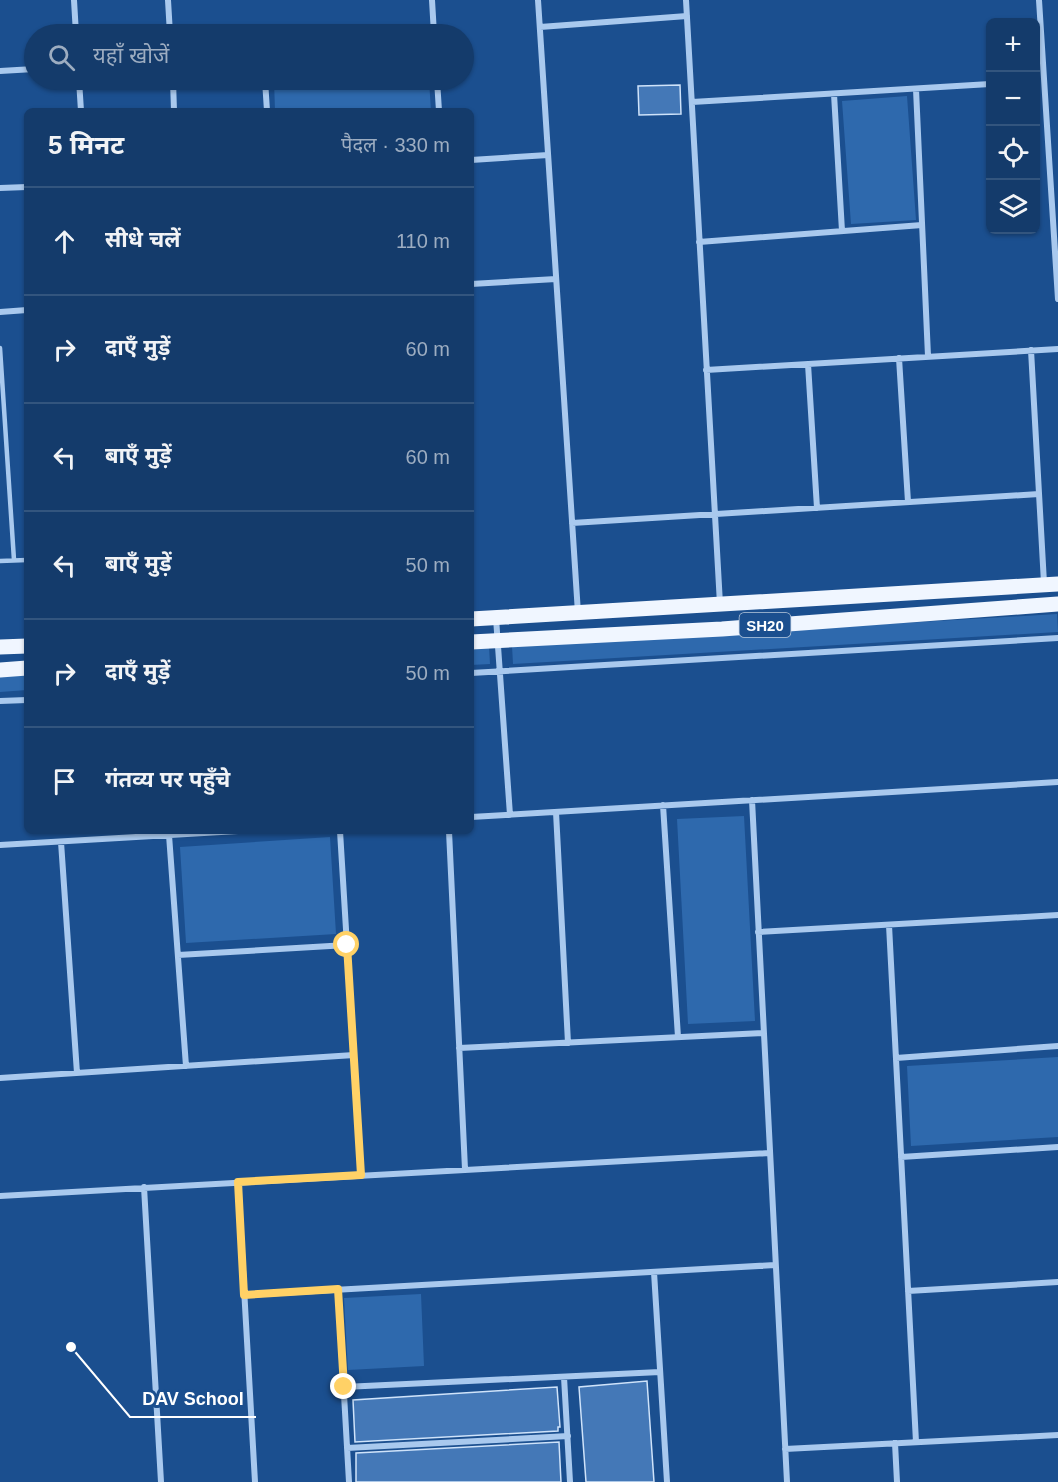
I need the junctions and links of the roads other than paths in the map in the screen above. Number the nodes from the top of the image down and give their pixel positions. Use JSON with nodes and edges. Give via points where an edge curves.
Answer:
{"nodes":[{"id":1,"x":74,"y":0,"type":"edge"},
{"id":2,"x":168,"y":0,"type":"edge"},
{"id":3,"x":432,"y":0,"type":"edge"},
{"id":4,"x":538,"y":0,"type":"edge"},
{"id":5,"x":686,"y":0,"type":"edge"},
{"id":6,"x":1039,"y":0,"type":"edge"},
{"id":7,"x":687,"y":16,"type":"junction"},
{"id":8,"x":75,"y":24,"type":"edge"},
{"id":9,"x":169,"y":24,"type":"edge"},
{"id":10,"x":433,"y":24,"type":"edge"},
{"id":11,"x":540,"y":27,"type":"junction"},
{"id":12,"x":24,"y":70,"type":"edge"},
{"id":13,"x":0,"y":71,"type":"edge"},
{"id":14,"x":1040,"y":81,"type":"edge"},
{"id":15,"x":1044,"y":81,"type":"junction"},
{"id":16,"x":986,"y":84,"type":"edge"},
{"id":17,"x":916,"y":89,"type":"junction"},
{"id":18,"x":80,"y":90,"type":"edge"},
{"id":19,"x":173,"y":90,"type":"edge"},
{"id":20,"x":266,"y":90,"type":"edge"},
{"id":21,"x":438,"y":90,"type":"edge"},
{"id":22,"x":834,"y":93,"type":"junction"},
{"id":23,"x":692,"y":102,"type":"junction"},
{"id":24,"x":81,"y":108,"type":"edge"},
{"id":25,"x":174,"y":108,"type":"edge"},
{"id":26,"x":267,"y":108,"type":"edge"},
{"id":27,"x":439,"y":108,"type":"edge"},
{"id":28,"x":548,"y":155,"type":"junction"},
{"id":29,"x":474,"y":160,"type":"edge"},
{"id":30,"x":24,"y":187,"type":"edge"},
{"id":31,"x":0,"y":188,"type":"edge"},
{"id":32,"x":922,"y":225,"type":"junction"},
{"id":33,"x":842,"y":231,"type":"junction"},
{"id":34,"x":699,"y":242,"type":"junction"},
{"id":35,"x":556,"y":279,"type":"junction"},
{"id":36,"x":474,"y":284,"type":"edge"},
{"id":37,"x":1058,"y":300,"type":"edge"},
{"id":38,"x":24,"y":310,"type":"edge"},
{"id":39,"x":0,"y":312,"type":"edge"},
{"id":40,"x":0,"y":348,"type":"edge"},
{"id":41,"x":1058,"y":349,"type":"edge"},
{"id":42,"x":1031,"y":350,"type":"junction"},
{"id":43,"x":928,"y":356,"type":"junction"},
{"id":44,"x":900,"y":358,"type":"junction"},
{"id":45,"x":808,"y":364,"type":"junction"},
{"id":46,"x":706,"y":370,"type":"junction"},
{"id":47,"x":3,"y":428,"type":"edge"},
{"id":48,"x":1039,"y":494,"type":"junction"},
{"id":49,"x":908,"y":502,"type":"junction"},
{"id":50,"x":817,"y":508,"type":"junction"},
{"id":51,"x":715,"y":514,"type":"junction"},
{"id":52,"x":572,"y":523,"type":"junction"},
{"id":53,"x":14,"y":560,"type":"junction"},
{"id":54,"x":24,"y":560,"type":"edge"},
{"id":55,"x":0,"y":561,"type":"edge"},
{"id":56,"x":1051,"y":584,"type":"edge"},
{"id":57,"x":720,"y":604,"type":"junction"},
{"id":58,"x":1058,"y":604,"type":"edge"},
{"id":59,"x":578,"y":613,"type":"junction"},
{"id":60,"x":496,"y":618,"type":"junction"},
{"id":61,"x":474,"y":619,"type":"edge"},
{"id":62,"x":1058,"y":638,"type":"edge"},
{"id":63,"x":498,"y":640,"type":"junction"},
{"id":64,"x":474,"y":642,"type":"edge"},
{"id":65,"x":24,"y":646,"type":"edge"},
{"id":66,"x":0,"y":647,"type":"edge"},
{"id":67,"x":24,"y":668,"type":"edge"},
{"id":68,"x":0,"y":670,"type":"edge"},
{"id":69,"x":500,"y":670,"type":"junction"},
{"id":70,"x":474,"y":673,"type":"edge"},
{"id":71,"x":24,"y":700,"type":"edge"},
{"id":72,"x":0,"y":701,"type":"edge"},
{"id":73,"x":1058,"y":782,"type":"edge"},
{"id":74,"x":752,"y":800,"type":"junction"},
{"id":75,"x":663,"y":805,"type":"junction"},
{"id":76,"x":556,"y":812,"type":"junction"},
{"id":77,"x":510,"y":815,"type":"junction"},
{"id":78,"x":474,"y":817,"type":"edge"},
{"id":79,"x":186,"y":834,"type":"edge"},
{"id":80,"x":340,"y":834,"type":"edge"},
{"id":81,"x":449,"y":834,"type":"edge"},
{"id":82,"x":169,"y":835,"type":"junction"},
{"id":83,"x":61,"y":842,"type":"junction"},
{"id":84,"x":0,"y":845,"type":"edge"},
{"id":85,"x":1058,"y":915,"type":"edge"},
{"id":86,"x":889,"y":924,"type":"junction"},
{"id":87,"x":758,"y":932,"type":"junction"},
{"id":88,"x":347,"y":945,"type":"junction"},
{"id":89,"x":178,"y":955,"type":"junction"},
{"id":90,"x":763,"y":1033,"type":"junction"},
{"id":91,"x":678,"y":1037,"type":"junction"},
{"id":92,"x":568,"y":1043,"type":"junction"},
{"id":93,"x":1058,"y":1046,"type":"edge"},
{"id":94,"x":459,"y":1048,"type":"junction"},
{"id":95,"x":354,"y":1055,"type":"junction"},
{"id":96,"x":896,"y":1058,"type":"junction"},
{"id":97,"x":186,"y":1066,"type":"junction"},
{"id":98,"x":77,"y":1073,"type":"junction"},
{"id":99,"x":0,"y":1078,"type":"edge"},
{"id":100,"x":1058,"y":1147,"type":"edge"},
{"id":101,"x":769,"y":1153,"type":"junction"},
{"id":102,"x":901,"y":1157,"type":"junction"},
{"id":103,"x":465,"y":1169,"type":"junction"},
{"id":104,"x":361,"y":1175,"type":"junction"},
{"id":105,"x":238,"y":1182,"type":"junction"},
{"id":106,"x":144,"y":1187,"type":"junction"},
{"id":107,"x":0,"y":1196,"type":"edge"},
{"id":108,"x":775,"y":1265,"type":"junction"},
{"id":109,"x":654,"y":1272,"type":"junction"},
{"id":110,"x":1058,"y":1282,"type":"edge"},
{"id":111,"x":338,"y":1289,"type":"junction"},
{"id":112,"x":908,"y":1291,"type":"junction"},
{"id":113,"x":244,"y":1295,"type":"junction"},
{"id":114,"x":660,"y":1372,"type":"junction"},
{"id":115,"x":564,"y":1377,"type":"junction"},
{"id":116,"x":344,"y":1387,"type":"junction"},
{"id":117,"x":1058,"y":1435,"type":"edge"},
{"id":118,"x":568,"y":1436,"type":"junction"},
{"id":119,"x":916,"y":1442,"type":"junction"},
{"id":120,"x":895,"y":1443,"type":"junction"},
{"id":121,"x":347,"y":1448,"type":"junction"},
{"id":122,"x":785,"y":1449,"type":"junction"},
{"id":123,"x":161,"y":1482,"type":"edge"},
{"id":124,"x":255,"y":1482,"type":"edge"},
{"id":125,"x":349,"y":1482,"type":"edge"},
{"id":126,"x":570,"y":1482,"type":"edge"},
{"id":127,"x":667,"y":1482,"type":"edge"},
{"id":128,"x":787,"y":1482,"type":"edge"},
{"id":129,"x":897,"y":1482,"type":"edge"}],
"edges":[{"from":1,"to":8,"type":"street"},
{"from":2,"to":9,"type":"street"},
{"from":3,"to":10,"type":"street"},
{"from":4,"to":11,"type":"street"},
{"from":5,"to":7,"type":"street"},
{"from":6,"to":15,"type":"street"},
{"from":7,"to":11,"type":"street"},
{"from":7,"to":23,"type":"street"},
{"from":11,"to":28,"type":"street"},
{"from":12,"to":13,"type":"street"},
{"from":14,"to":15,"type":"street"},
{"from":15,"to":37,"type":"street"},
{"from":16,"to":17,"type":"street"},
{"from":17,"to":22,"type":"street"},
{"from":17,"to":32,"type":"street"},
{"from":18,"to":24,"type":"street"},
{"from":19,"to":25,"type":"street"},
{"from":20,"to":26,"type":"street"},
{"from":21,"to":27,"type":"street"},
{"from":22,"to":23,"type":"street"},
{"from":22,"to":33,"type":"street"},
{"from":23,"to":34,"type":"street"},
{"from":28,"to":29,"type":"street"},
{"from":28,"to":35,"type":"street"},
{"from":30,"to":31,"type":"street"},
{"from":32,"to":33,"type":"street"},
{"from":32,"to":43,"type":"street"},
{"from":33,"to":34,"type":"street"},
{"from":34,"to":46,"type":"street"},
{"from":35,"to":36,"type":"street"},
{"from":35,"to":52,"type":"street"},
{"from":38,"to":39,"type":"street"},
{"from":40,"to":47,"type":"lane"},
{"from":41,"to":42,"type":"street"},
{"from":42,"to":43,"type":"street"},
{"from":42,"to":48,"type":"street"},
{"from":43,"to":44,"type":"street"},
{"from":44,"to":45,"type":"street"},
{"from":44,"to":49,"type":"street"},
{"from":45,"to":46,"type":"street"},
{"from":45,"to":50,"type":"street"},
{"from":46,"to":51,"type":"street"},
{"from":47,"to":53,"type":"lane"},
{"from":48,"to":49,"type":"street"},
{"from":48,"to":56,"type":"street"},
{"from":49,"to":50,"type":"street"},
{"from":50,"to":51,"type":"street"},
{"from":51,"to":52,"type":"street"},
{"from":51,"to":57,"type":"street"},
{"from":52,"to":59,"type":"street"},
{"from":53,"to":54,"type":"lane"},
{"from":53,"to":55,"type":"lane"},
{"from":56,"to":57,"type":"main road","number":"SH20"},
{"from":57,"to":59,"type":"main road","number":"SH20"},
{"from":58,"to":63,"type":"main road","number":"SH20","via":[[722,629]]},
{"from":59,"to":60,"type":"main road","number":"SH20"},
{"from":60,"to":61,"type":"main road","number":"SH20"},
{"from":60,"to":63,"type":"street"},
{"from":62,"to":69,"type":"street"},
{"from":63,"to":64,"type":"main road","number":"SH20"},
{"from":63,"to":69,"type":"street"},
{"from":65,"to":66,"type":"main road"},
{"from":67,"to":68,"type":"main road"},
{"from":69,"to":70,"type":"street"},
{"from":69,"to":77,"type":"street"},
{"from":71,"to":72,"type":"street"},
{"from":73,"to":74,"type":"street"},
{"from":74,"to":75,"type":"street"},
{"from":74,"to":87,"type":"street"},
{"from":75,"to":76,"type":"street"},
{"from":75,"to":91,"type":"street"},
{"from":76,"to":77,"type":"street"},
{"from":76,"to":92,"type":"street"},
{"from":77,"to":78,"type":"street"},
{"from":79,"to":82,"type":"street"},
{"from":80,"to":88,"type":"street"},
{"from":81,"to":94,"type":"street"},
{"from":82,"to":83,"type":"street"},
{"from":82,"to":89,"type":"street"},
{"from":83,"to":84,"type":"street"},
{"from":83,"to":98,"type":"street"},
{"from":85,"to":86,"type":"street"},
{"from":86,"to":87,"type":"street"},
{"from":86,"to":96,"type":"street"},
{"from":87,"to":90,"type":"street"},
{"from":88,"to":89,"type":"street"},
{"from":88,"to":95,"type":"street"},
{"from":89,"to":97,"type":"street"},
{"from":90,"to":91,"type":"street"},
{"from":90,"to":101,"type":"street"},
{"from":91,"to":92,"type":"street"},
{"from":92,"to":94,"type":"street"},
{"from":93,"to":96,"type":"street"},
{"from":94,"to":103,"type":"street"},
{"from":95,"to":97,"type":"street"},
{"from":95,"to":104,"type":"street"},
{"from":96,"to":102,"type":"street"},
{"from":97,"to":98,"type":"street"},
{"from":98,"to":99,"type":"street"},
{"from":100,"to":102,"type":"street"},
{"from":101,"to":103,"type":"street"},
{"from":101,"to":108,"type":"street"},
{"from":102,"to":112,"type":"street"},
{"from":103,"to":104,"type":"street"},
{"from":104,"to":105,"type":"street"},
{"from":105,"to":106,"type":"street"},
{"from":105,"to":113,"type":"street"},
{"from":106,"to":107,"type":"street"},
{"from":106,"to":123,"type":"street"},
{"from":108,"to":109,"type":"street"},
{"from":108,"to":122,"type":"street"},
{"from":109,"to":111,"type":"street"},
{"from":109,"to":114,"type":"street"},
{"from":110,"to":112,"type":"street"},
{"from":111,"to":113,"type":"street"},
{"from":111,"to":116,"type":"street"},
{"from":112,"to":119,"type":"street"},
{"from":113,"to":124,"type":"street"},
{"from":114,"to":115,"type":"street"},
{"from":114,"to":127,"type":"street"},
{"from":115,"to":116,"type":"street"},
{"from":115,"to":118,"type":"street"},
{"from":116,"to":121,"type":"street"},
{"from":117,"to":119,"type":"street"},
{"from":118,"to":121,"type":"street"},
{"from":118,"to":126,"type":"street"},
{"from":119,"to":120,"type":"street"},
{"from":120,"to":122,"type":"street"},
{"from":120,"to":129,"type":"street"},
{"from":121,"to":125,"type":"street"},
{"from":122,"to":128,"type":"street"}]}
